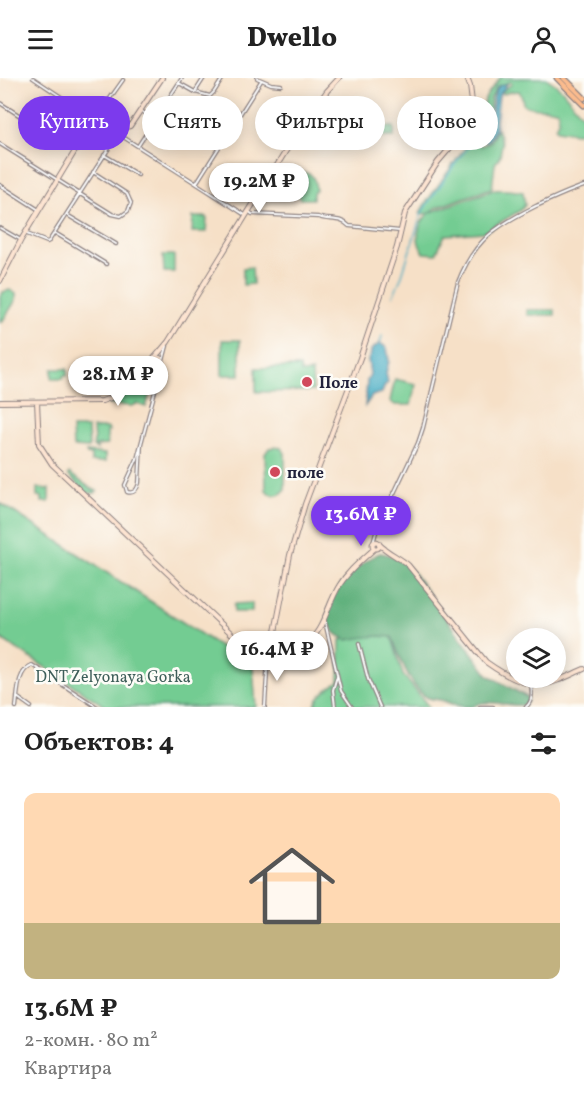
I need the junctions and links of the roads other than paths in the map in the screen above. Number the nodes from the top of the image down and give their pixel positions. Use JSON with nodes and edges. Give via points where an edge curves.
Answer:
{"nodes":[{"id":1,"x":33,"y":78,"type":"edge"},
{"id":2,"x":162,"y":78,"type":"edge"},
{"id":3,"x":182,"y":78,"type":"edge"},
{"id":4,"x":204,"y":78,"type":"edge"},
{"id":5,"x":223,"y":78,"type":"edge"},
{"id":6,"x":257,"y":78,"type":"edge"},
{"id":7,"x":339,"y":78,"type":"edge"},
{"id":8,"x":467,"y":78,"type":"edge"},
{"id":9,"x":557,"y":78,"type":"edge"},
{"id":10,"x":564,"y":78,"type":"edge"},
{"id":11,"x":123,"y":80,"type":"dead end"},
{"id":12,"x":261,"y":81,"type":"junction"},
{"id":13,"x":179,"y":82,"type":"junction"},
{"id":14,"x":281,"y":85,"type":"dead end"},
{"id":15,"x":195,"y":92,"type":"junction"},
{"id":16,"x":61,"y":96,"type":"edge"},
{"id":17,"x":112,"y":96,"type":"edge"},
{"id":18,"x":170,"y":96,"type":"edge"},
{"id":19,"x":584,"y":98,"type":"edge"},
{"id":20,"x":0,"y":103,"type":"edge"},
{"id":21,"x":584,"y":105,"type":"edge"},
{"id":22,"x":141,"y":111,"type":"joint"},
{"id":23,"x":130,"y":126,"type":"edge"},
{"id":24,"x":142,"y":140,"type":"edge"},
{"id":25,"x":130,"y":141,"type":"edge"},
{"id":26,"x":0,"y":144,"type":"edge"},
{"id":27,"x":138,"y":146,"type":"junction"},
{"id":28,"x":107,"y":150,"type":"edge"},
{"id":29,"x":75,"y":151,"type":"joint"},
{"id":30,"x":104,"y":154,"type":"junction"},
{"id":31,"x":93,"y":172,"type":"junction"},
{"id":32,"x":138,"y":175,"type":"dead end"},
{"id":33,"x":57,"y":181,"type":"junction"},
{"id":34,"x":196,"y":183,"type":"junction"},
{"id":35,"x":0,"y":185,"type":"edge"},
{"id":36,"x":584,"y":186,"type":"edge"},
{"id":37,"x":81,"y":193,"type":"junction"},
{"id":38,"x":39,"y":210,"type":"junction"},
{"id":39,"x":246,"y":214,"type":"junction"},
{"id":40,"x":66,"y":215,"type":"junction"},
{"id":41,"x":0,"y":228,"type":"edge"},
{"id":42,"x":401,"y":231,"type":"junction"},
{"id":43,"x":25,"y":233,"type":"junction"},
{"id":44,"x":55,"y":233,"type":"junction"},
{"id":45,"x":21,"y":240,"type":"junction"},
{"id":46,"x":116,"y":244,"type":"dead end"},
{"id":47,"x":106,"y":264,"type":"dead end"},
{"id":48,"x":0,"y":281,"type":"edge"},
{"id":49,"x":168,"y":342,"type":"junction"},
{"id":50,"x":154,"y":358,"type":"junction"},
{"id":51,"x":162,"y":364,"type":"junction"},
{"id":52,"x":0,"y":402,"type":"edge"},
{"id":53,"x":37,"y":402,"type":"junction"},
{"id":54,"x":141,"y":444,"type":"junction"},
{"id":55,"x":376,"y":545,"type":"junction"},
{"id":56,"x":324,"y":619,"type":"junction"},
{"id":57,"x":359,"y":644,"type":"dead end"},
{"id":58,"x":270,"y":656,"type":"junction"},
{"id":59,"x":584,"y":669,"type":"edge"},
{"id":60,"x":506,"y":674,"type":"edge"},
{"id":61,"x":337,"y":676,"type":"junction"},
{"id":62,"x":566,"y":677,"type":"edge"},
{"id":63,"x":531,"y":688,"type":"edge"},
{"id":64,"x":17,"y":697,"type":"junction"},
{"id":65,"x":16,"y":707,"type":"edge"},
{"id":66,"x":31,"y":707,"type":"edge"},
{"id":67,"x":97,"y":707,"type":"edge"},
{"id":68,"x":265,"y":707,"type":"edge"},
{"id":69,"x":335,"y":707,"type":"edge"},
{"id":70,"x":352,"y":707,"type":"edge"},
{"id":71,"x":380,"y":707,"type":"edge"},
{"id":72,"x":480,"y":707,"type":"edge"},
{"id":73,"x":493,"y":707,"type":"edge"},
{"id":74,"x":526,"y":707,"type":"edge"}],
"edges":[{"from":1,"to":16,"type":"street"},
{"from":2,"to":22,"type":"street"},
{"from":3,"to":13,"type":"street"},
{"from":4,"to":15,"type":"street"},
{"from":5,"to":15,"type":"street","via":[[210,96]]},
{"from":6,"to":12,"type":"street"},
{"from":7,"to":39,"type":"street","via":[[292,141]]},
{"from":8,"to":42,"type":"street","via":[[472,102],[466,125],[408,206]]},
{"from":9,"to":21,"type":"main road"},
{"from":10,"to":19,"type":"main road"},
{"from":11,"to":17,"type":"street"},
{"from":12,"to":14,"type":"street"},
{"from":12,"to":34,"type":"street"},
{"from":13,"to":15,"type":"street"},
{"from":13,"to":18,"type":"street"},
{"from":20,"to":29,"type":"street"},
{"from":22,"to":23,"type":"street"},
{"from":24,"to":27,"type":"street"},
{"from":25,"to":27,"type":"street"},
{"from":26,"to":33,"type":"street"},
{"from":27,"to":34,"type":"street"},
{"from":28,"to":30,"type":"street"},
{"from":29,"to":33,"type":"street"},
{"from":30,"to":31,"type":"street"},
{"from":30,"to":32,"type":"street"},
{"from":31,"to":37,"type":"street"},
{"from":31,"to":37,"type":"street","via":[[127,194],[131,203],[128,211],[121,216],[112,214]]},
{"from":33,"to":37,"type":"street"},
{"from":33,"to":38,"type":"street"},
{"from":34,"to":39,"type":"street"},
{"from":35,"to":38,"type":"street"},
{"from":36,"to":55,"type":"street","via":[[503,223],[480,243],[463,269],[423,428],[376,533]]},
{"from":37,"to":40,"type":"street"},
{"from":38,"to":43,"type":"street"},
{"from":39,"to":42,"type":"street","via":[[318,217],[345,221],[349,226]]},
{"from":39,"to":49,"type":"street"},
{"from":40,"to":44,"type":"street"},
{"from":40,"to":46,"type":"street"},
{"from":41,"to":45,"type":"street"},
{"from":42,"to":58,"type":"street","via":[[360,358],[298,523]]},
{"from":43,"to":44,"type":"street","via":[[47,242]]},
{"from":43,"to":45,"type":"street"},
{"from":44,"to":47,"type":"street"},
{"from":45,"to":48,"type":"street"},
{"from":49,"to":50,"type":"street"},
{"from":49,"to":51,"type":"street"},
{"from":50,"to":51,"type":"street","via":[[160,358]]},
{"from":50,"to":53,"type":"street","via":[[131,385],[113,397]]},
{"from":51,"to":54,"type":"street"},
{"from":52,"to":53,"type":"street"},
{"from":53,"to":58,"type":"street","via":[[39,444],[52,464],[246,647]]},
{"from":54,"to":54,"type":"street","via":[[125,485],[131,493],[138,488]]},
{"from":55,"to":56,"type":"street","via":[[344,578]]},
{"from":55,"to":60,"type":"street","via":[[408,565],[486,662]]},
{"from":56,"to":58,"type":"street","via":[[306,644]]},
{"from":56,"to":61,"type":"street"},
{"from":57,"to":71,"type":"street"},
{"from":58,"to":68,"type":"street"},
{"from":59,"to":62,"type":"street"},
{"from":61,"to":69,"type":"street","via":[[333,690]]},
{"from":61,"to":70,"type":"street"},
{"from":63,"to":74,"type":"street"},
{"from":64,"to":65,"type":"street"},
{"from":64,"to":66,"type":"street"},
{"from":64,"to":67,"type":"street","via":[[24,670],[32,665]]},
{"from":72,"to":73,"type":"street"}]}
